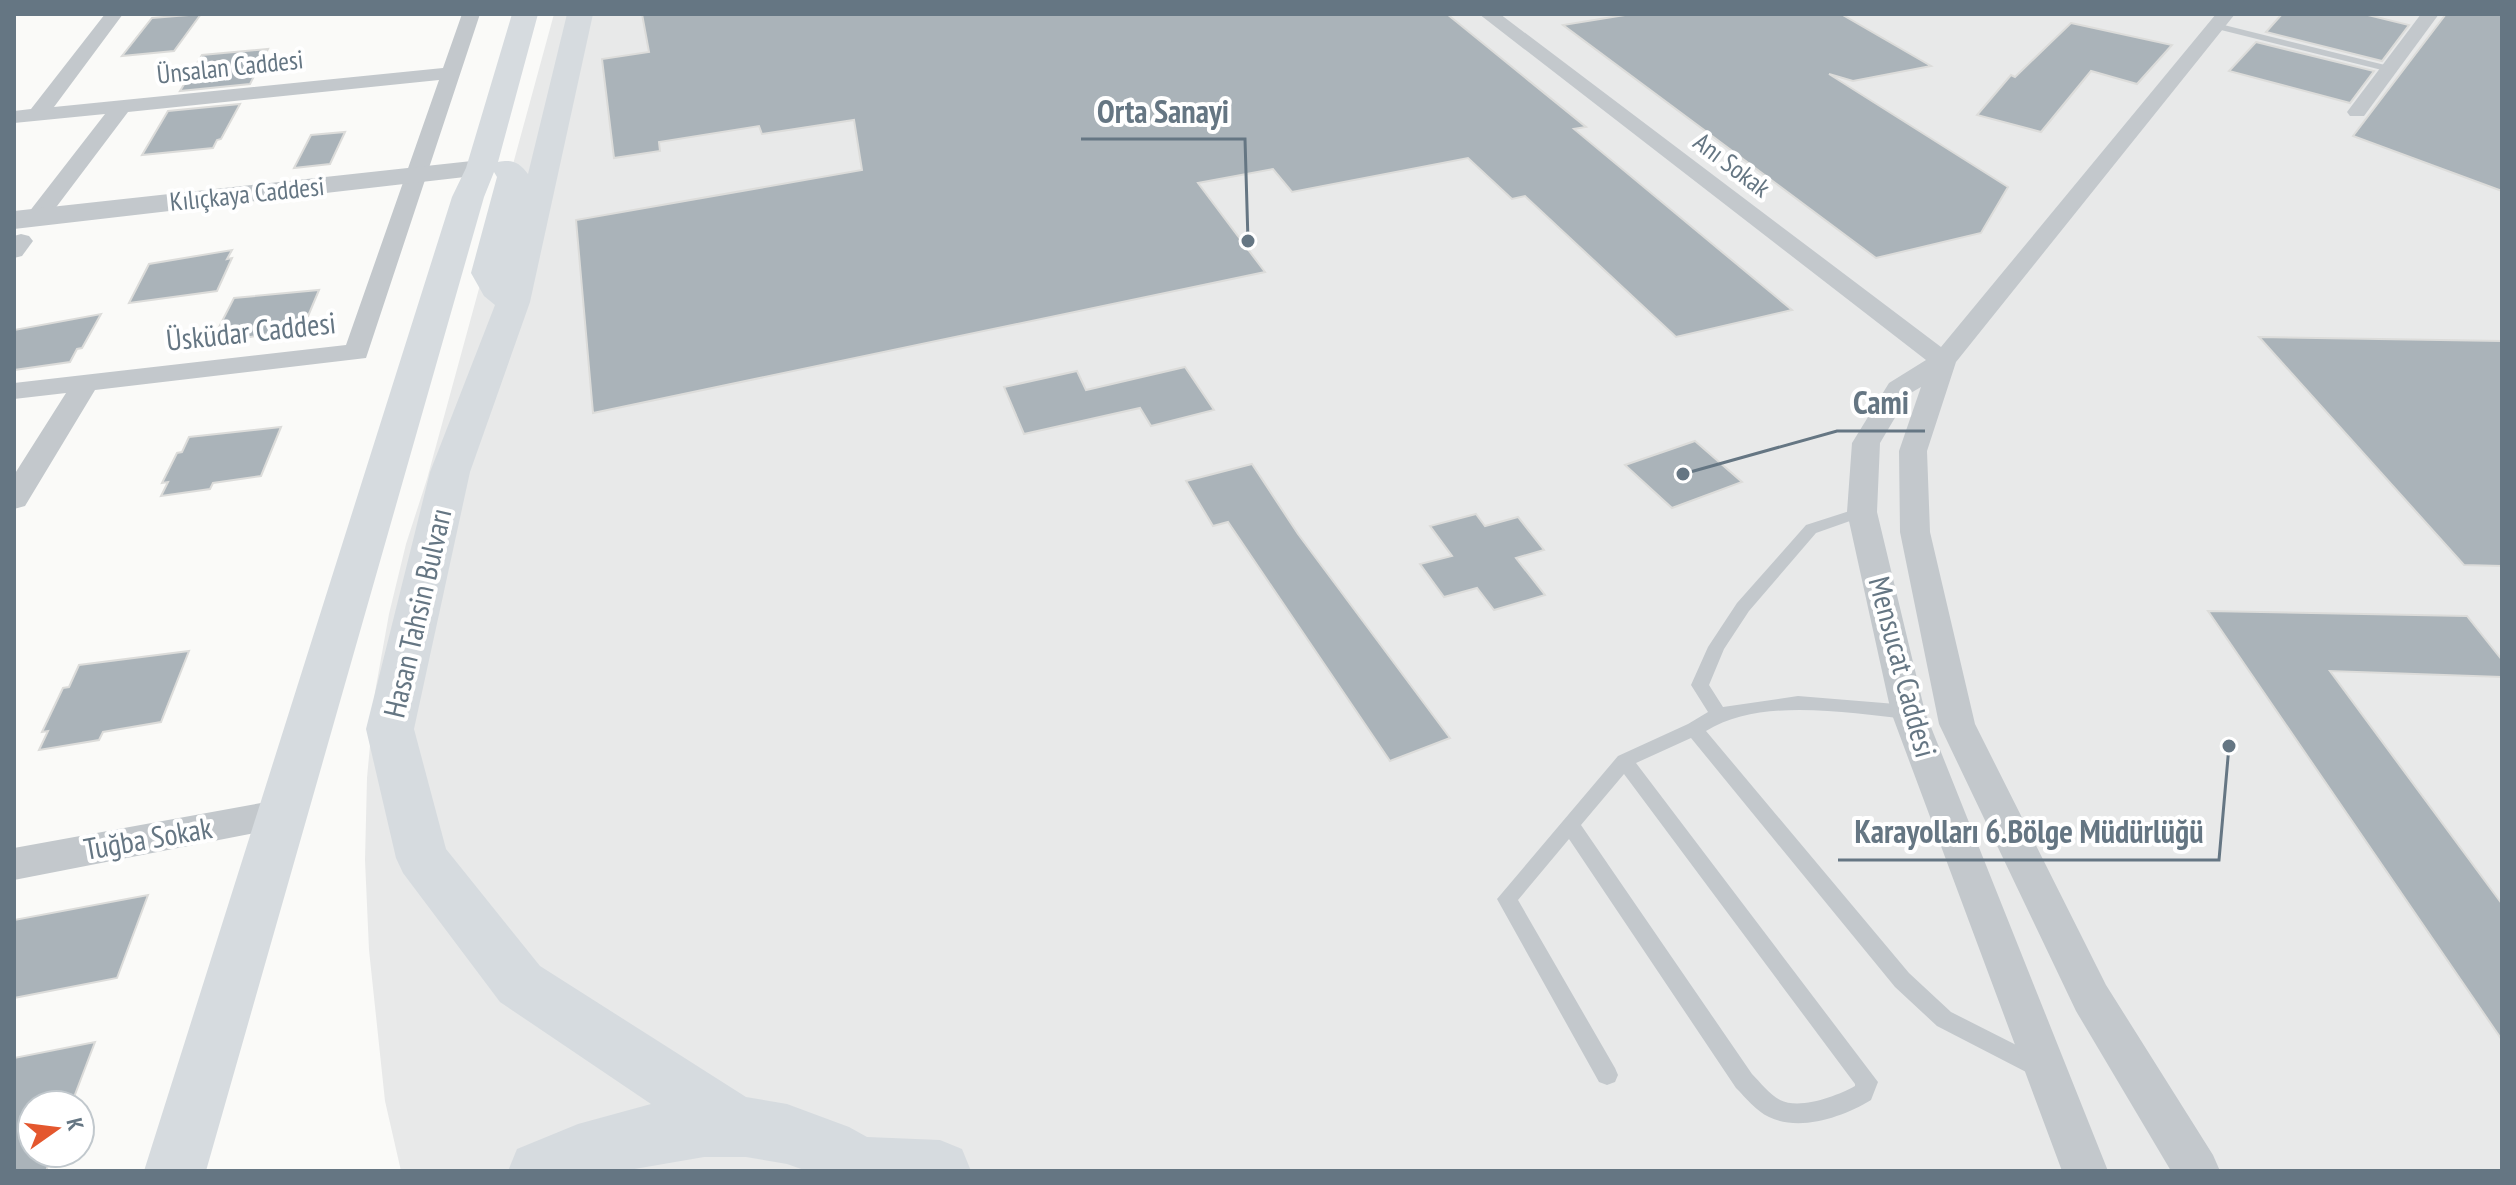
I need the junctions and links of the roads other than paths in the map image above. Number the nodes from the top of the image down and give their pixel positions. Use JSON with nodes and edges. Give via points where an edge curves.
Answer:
{"nodes":[{"id":1,"x":114,"y":14,"type":"edge"},
{"id":2,"x":471,"y":14,"type":"edge"},
{"id":3,"x":525,"y":14,"type":"edge"},
{"id":4,"x":580,"y":14,"type":"edge"},
{"id":5,"x":1488,"y":14,"type":"edge"},
{"id":6,"x":2430,"y":14,"type":"edge"},
{"id":7,"x":2221,"y":20,"type":"edge"},
{"id":8,"x":2390,"y":69,"type":"junction"},
{"id":9,"x":451,"y":73,"type":"junction"},
{"id":10,"x":122,"y":106,"type":"junction"},
{"id":11,"x":2357,"y":112,"type":"dead end"},
{"id":12,"x":38,"y":114,"type":"junction"},
{"id":13,"x":14,"y":117,"type":"edge"},
{"id":14,"x":416,"y":175,"type":"junction"},
{"id":15,"x":475,"y":182,"type":"junction"},
{"id":16,"x":406,"y":203,"type":"junction"},
{"id":17,"x":20,"y":234,"type":"edge"},
{"id":18,"x":513,"y":302,"type":"junction"},
{"id":19,"x":1943,"y":361,"type":"junction"},
{"id":20,"x":86,"y":383,"type":"junction"},
{"id":21,"x":14,"y":391,"type":"edge"},
{"id":22,"x":14,"y":499,"type":"edge"},
{"id":23,"x":1862,"y":512,"type":"junction"},
{"id":24,"x":1908,"y":712,"type":"junction"},
{"id":25,"x":1719,"y":714,"type":"junction"},
{"id":26,"x":1694,"y":729,"type":"junction"},
{"id":27,"x":1624,"y":761,"type":"junction"},
{"id":28,"x":283,"y":814,"type":"junction"},
{"id":29,"x":1570,"y":825,"type":"junction"},
{"id":30,"x":14,"y":864,"type":"edge"},
{"id":31,"x":2046,"y":1071,"type":"junction"},
{"id":32,"x":1607,"y":1075,"type":"dead end"},
{"id":33,"x":736,"y":1126,"type":"junction"},
{"id":34,"x":863,"y":1170,"type":"edge"},
{"id":35,"x":175,"y":1171,"type":"edge"},
{"id":36,"x":539,"y":1171,"type":"edge"},
{"id":37,"x":940,"y":1171,"type":"edge"},
{"id":38,"x":2085,"y":1171,"type":"edge"},
{"id":39,"x":2197,"y":1171,"type":"edge"}],
"edges":[{"from":1,"to":12,"type":"street"},
{"from":2,"to":9,"type":"street","name":"Üsküdar Caddesi"},
{"from":3,"to":15,"type":"main road"},
{"from":4,"to":18,"type":"main road","name":"Hasan Tahsin Bulvarı"},
{"from":5,"to":19,"type":"street","name":"Anı Sokak"},
{"from":6,"to":8,"type":"street"},
{"from":7,"to":8,"type":"lane"},
{"from":7,"to":19,"type":"street","name":"Mensucat Caddesi"},
{"from":8,"to":11,"type":"street"},
{"from":9,"to":10,"type":"street","name":"Ünsalan Caddesi"},
{"from":9,"to":14,"type":"street","name":"Üsküdar Caddesi"},
{"from":10,"to":12,"type":"street","name":"Ünsalan Caddesi"},
{"from":10,"to":17,"type":"street"},
{"from":12,"to":13,"type":"street","name":"Ünsalan Caddesi"},
{"from":14,"to":15,"type":"street","name":"Kılıçkaya Caddesi"},
{"from":14,"to":16,"type":"street","name":"Üsküdar Caddesi"},
{"from":14,"to":17,"type":"street","name":"Kılıçkaya Caddesi"},
{"from":15,"to":16,"type":"street","name":"Kılıçkaya Caddesi"},
{"from":15,"to":18,"type":"main road","via":[[506,169],[513,175],[488,273],[496,289]]},
{"from":15,"to":28,"type":"main road"},
{"from":16,"to":17,"type":"street","name":"Kılıçkaya Caddesi"},
{"from":16,"to":20,"type":"street","name":"Üsküdar Caddesi","via":[[357,352]]},
{"from":18,"to":33,"type":"main road","name":"Hasan Tahsin Bulvarı","via":[[450,472],[390,729],[422,858],[520,984]]},
{"from":19,"to":23,"type":"street","name":"Mensucat Caddesi","via":[[1899,389],[1866,443]]},
{"from":19,"to":39,"type":"street","name":"Mensucat Caddesi","via":[[1913,451],[1915,532],[1957,724],[2091,998]]},
{"from":20,"to":21,"type":"street","name":"Üsküdar Caddesi"},
{"from":20,"to":22,"type":"street"},
{"from":23,"to":24,"type":"street","name":"Mensucat Caddesi"},
{"from":23,"to":25,"type":"lane","via":[[1811,529],[1743,607],[1716,647],[1700,685]]},
{"from":24,"to":25,"type":"lane","via":[[1798,702]]},
{"from":24,"to":31,"type":"street","name":"Mensucat Caddesi"},
{"from":25,"to":26,"type":"lane"},
{"from":26,"to":27,"type":"lane"},
{"from":26,"to":31,"type":"lane","via":[[1902,980],[1944,1019]]},
{"from":27,"to":29,"type":"lane"},
{"from":27,"to":29,"type":"lane","via":[[1867,1082],[1863,1093],[1849,1102],[1792,1116],[1768,1106],[1744,1081]]},
{"from":28,"to":30,"type":"street","name":"Tuğba Sokak"},
{"from":28,"to":35,"type":"main road"},
{"from":29,"to":32,"type":"lane","via":[[1507,899]]},
{"from":31,"to":38,"type":"street","name":"Mensucat Caddesi"},
{"from":33,"to":34,"type":"main road","via":[[781,1132],[823,1147]]},
{"from":33,"to":36,"type":"main road","via":[[639,1134]]},
{"from":34,"to":37,"type":"main road"}]}
